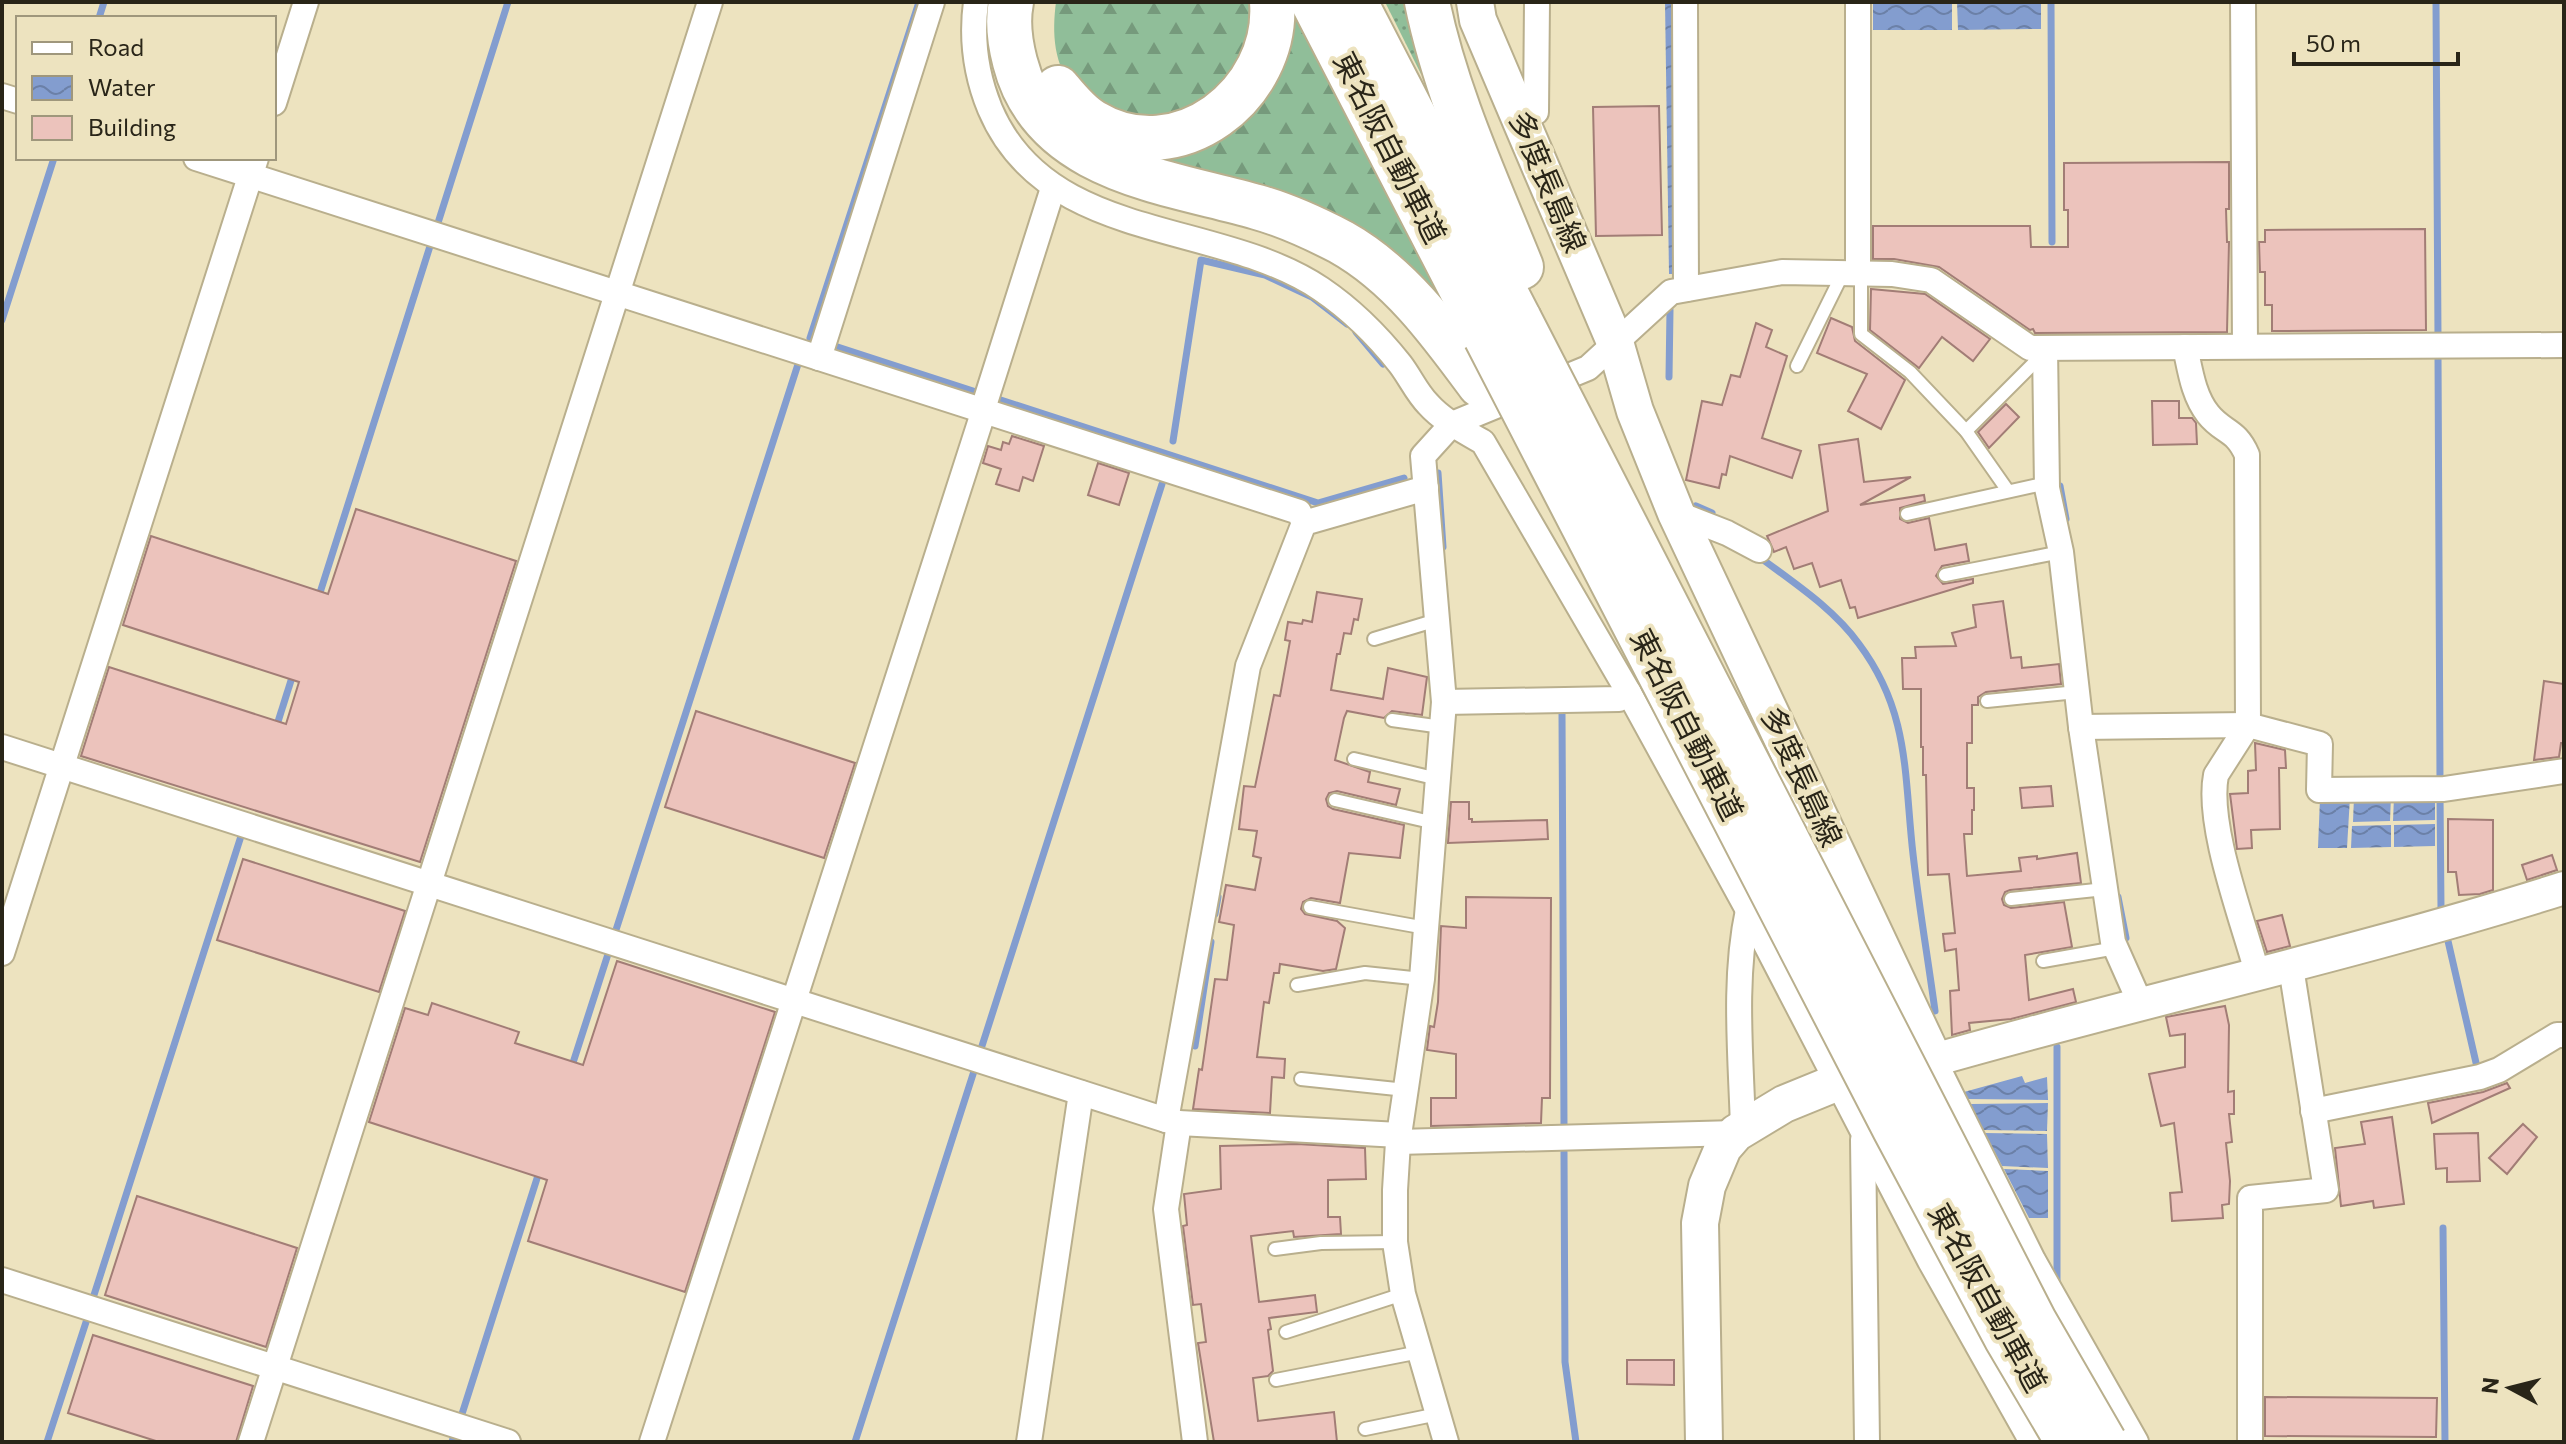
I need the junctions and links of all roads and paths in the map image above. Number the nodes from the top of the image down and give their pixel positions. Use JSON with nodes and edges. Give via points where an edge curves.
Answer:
{"nodes":[{"id":1,"x":306,"y":2,"type":"edge"},
{"id":2,"x":710,"y":2,"type":"edge"},
{"id":3,"x":932,"y":2,"type":"edge"},
{"id":4,"x":976,"y":2,"type":"edge"},
{"id":5,"x":1011,"y":2,"type":"edge"},
{"id":6,"x":1039,"y":2,"type":"edge"},
{"id":7,"x":1272,"y":2,"type":"edge"},
{"id":8,"x":1313,"y":2,"type":"edge"},
{"id":9,"x":1355,"y":2,"type":"edge"},
{"id":10,"x":1427,"y":2,"type":"edge"},
{"id":11,"x":1475,"y":2,"type":"edge"},
{"id":12,"x":1537,"y":2,"type":"edge"},
{"id":13,"x":1685,"y":2,"type":"edge"},
{"id":14,"x":1858,"y":2,"type":"edge"},
{"id":15,"x":2243,"y":2,"type":"edge"},
{"id":16,"x":276,"y":97,"type":"edge"},
{"id":17,"x":1521,"y":120,"type":"junction"},
{"id":18,"x":209,"y":160,"type":"edge"},
{"id":19,"x":254,"y":167,"type":"edge"},
{"id":20,"x":1053,"y":188,"type":"junction"},
{"id":21,"x":1854,"y":273,"type":"junction"},
{"id":22,"x":1686,"y":289,"type":"junction"},
{"id":23,"x":617,"y":294,"type":"junction"},
{"id":24,"x":1514,"y":322,"type":"junction"},
{"id":25,"x":1615,"y":342,"type":"junction"},
{"id":26,"x":2564,"y":345,"type":"edge"},
{"id":27,"x":2245,"y":346,"type":"junction"},
{"id":28,"x":2185,"y":347,"type":"junction"},
{"id":29,"x":822,"y":348,"type":"junction"},
{"id":30,"x":2045,"y":348,"type":"junction"},
{"id":31,"x":1797,"y":366,"type":"dead end"},
{"id":32,"x":985,"y":403,"type":"junction"},
{"id":33,"x":1452,"y":424,"type":"junction"},
{"id":34,"x":1966,"y":431,"type":"junction"},
{"id":35,"x":2047,"y":483,"type":"junction"},
{"id":36,"x":1426,"y":488,"type":"junction"},
{"id":37,"x":2008,"y":491,"type":"junction"},
{"id":38,"x":1676,"y":513,"type":"junction"},
{"id":39,"x":1907,"y":514,"type":"dead end"},
{"id":40,"x":1304,"y":523,"type":"junction"},
{"id":41,"x":1759,"y":550,"type":"dead end"},
{"id":42,"x":2061,"y":552,"type":"junction"},
{"id":43,"x":1945,"y":575,"type":"dead end"},
{"id":44,"x":1437,"y":620,"type":"junction"},
{"id":45,"x":1374,"y":639,"type":"dead end"},
{"id":46,"x":1746,"y":662,"type":"junction"},
{"id":47,"x":2077,"y":692,"type":"junction"},
{"id":48,"x":1987,"y":701,"type":"dead end"},
{"id":49,"x":1444,"y":702,"type":"junction"},
{"id":50,"x":1634,"y":703,"type":"junction"},
{"id":51,"x":1392,"y":720,"type":"dead end"},
{"id":52,"x":2248,"y":725,"type":"junction"},
{"id":53,"x":1442,"y":727,"type":"junction"},
{"id":54,"x":2081,"y":727,"type":"junction"},
{"id":55,"x":2,"y":747,"type":"edge"},
{"id":56,"x":1354,"y":759,"type":"dead end"},
{"id":57,"x":62,"y":766,"type":"junction"},
{"id":58,"x":2564,"y":771,"type":"edge"},
{"id":59,"x":1438,"y":779,"type":"junction"},
{"id":60,"x":1741,"y":792,"type":"junction"},
{"id":61,"x":1335,"y":800,"type":"dead end"},
{"id":62,"x":1435,"y":823,"type":"junction"},
{"id":63,"x":429,"y":884,"type":"junction"},
{"id":64,"x":2564,"y":888,"type":"edge"},
{"id":65,"x":2105,"y":889,"type":"junction"},
{"id":66,"x":2011,"y":899,"type":"dead end"},
{"id":67,"x":1310,"y":907,"type":"dead end"},
{"id":68,"x":1748,"y":910,"type":"junction"},
{"id":69,"x":1426,"y":928,"type":"junction"},
{"id":70,"x":2116,"y":948,"type":"junction"},
{"id":71,"x":2,"y":953,"type":"edge"},
{"id":72,"x":2043,"y":961,"type":"dead end"},
{"id":73,"x":2291,"y":967,"type":"junction"},
{"id":74,"x":2258,"y":976,"type":"junction"},
{"id":75,"x":1422,"y":979,"type":"junction"},
{"id":76,"x":1297,"y":985,"type":"dead end"},
{"id":77,"x":794,"y":1001,"type":"junction"},
{"id":78,"x":2141,"y":1005,"type":"junction"},
{"id":79,"x":2564,"y":1035,"type":"edge"},
{"id":80,"x":1934,"y":1060,"type":"junction"},
{"id":81,"x":1301,"y":1079,"type":"dead end"},
{"id":82,"x":1838,"y":1082,"type":"junction"},
{"id":83,"x":1406,"y":1090,"type":"junction"},
{"id":84,"x":1081,"y":1093,"type":"junction"},
{"id":85,"x":2313,"y":1111,"type":"junction"},
{"id":86,"x":1172,"y":1122,"type":"junction"},
{"id":87,"x":1740,"y":1131,"type":"junction"},
{"id":88,"x":1863,"y":1133,"type":"junction"},
{"id":89,"x":1399,"y":1138,"type":"junction"},
{"id":90,"x":1395,"y":1242,"type":"junction"},
{"id":91,"x":1275,"y":1249,"type":"dead end"},
{"id":92,"x":2,"y":1280,"type":"edge"},
{"id":93,"x":1403,"y":1294,"type":"junction"},
{"id":94,"x":1286,"y":1332,"type":"dead end"},
{"id":95,"x":1420,"y":1352,"type":"junction"},
{"id":96,"x":275,"y":1368,"type":"junction"},
{"id":97,"x":1276,"y":1380,"type":"dead end"},
{"id":98,"x":1438,"y":1414,"type":"junction"},
{"id":99,"x":1365,"y":1429,"type":"dead end"},
{"id":100,"x":251,"y":1442,"type":"edge"},
{"id":101,"x":508,"y":1442,"type":"edge"},
{"id":102,"x":652,"y":1442,"type":"edge"},
{"id":103,"x":1029,"y":1442,"type":"edge"},
{"id":104,"x":1195,"y":1442,"type":"edge"},
{"id":105,"x":1446,"y":1442,"type":"edge"},
{"id":106,"x":1704,"y":1442,"type":"edge"},
{"id":107,"x":1867,"y":1442,"type":"edge"},
{"id":108,"x":2032,"y":1442,"type":"edge"},
{"id":109,"x":2068,"y":1442,"type":"edge"},
{"id":110,"x":2104,"y":1442,"type":"edge"},
{"id":111,"x":2136,"y":1442,"type":"edge"},
{"id":112,"x":2250,"y":1442,"type":"edge"}],
"edges":[{"from":1,"to":16,"type":"street"},
{"from":2,"to":23,"type":"street"},
{"from":3,"to":29,"type":"street"},
{"from":4,"to":20,"type":"street","via":[[974,54],[982,89],[998,127]]},
{"from":5,"to":60,"type":"highway","bridge":true,"via":[[1010,45],[1019,78],[1033,106],[1057,133],[1127,173],[1302,222],[1381,269],[1414,302],[1480,385]]},
{"from":6,"to":7,"type":"highway","via":[[1036,18],[1043,57],[1073,106],[1115,132],[1154,137],[1211,120],[1241,97],[1267,50]]},
{"from":8,"to":24,"type":"highway","name":"東名阪自動車道"},
{"from":9,"to":24,"type":"highway","name":"東名阪自動車道"},
{"from":10,"to":24,"type":"highway"},
{"from":11,"to":17,"type":"main road","name":"多度長島線"},
{"from":12,"to":17,"type":"street","via":[[1536,112]]},
{"from":13,"to":22,"type":"street"},
{"from":14,"to":21,"type":"street"},
{"from":15,"to":27,"type":"street"},
{"from":17,"to":25,"type":"main road","name":"多度長島線"},
{"from":18,"to":19,"type":"street"},
{"from":19,"to":23,"type":"street"},
{"from":19,"to":57,"type":"street"},
{"from":20,"to":32,"type":"street"},
{"from":20,"to":33,"type":"street","via":[[1118,218],[1278,264],[1319,288],[1356,315],[1427,404]]},
{"from":21,"to":22,"type":"street","via":[[1782,272]]},
{"from":21,"to":30,"type":"street","via":[[1931,280],[2030,348]]},
{"from":21,"to":31,"type":"lane"},
{"from":21,"to":34,"type":"lane","via":[[1861,334],[1910,372]]},
{"from":22,"to":25,"type":"street","via":[[1671,292]]},
{"from":23,"to":29,"type":"street"},
{"from":23,"to":63,"type":"street"},
{"from":24,"to":60,"type":"highway","name":"東名阪自動車道","bridge":true},
{"from":24,"to":60,"type":"highway","bridge":true,"via":[[1572,390],[1728,701]]},
{"from":25,"to":33,"type":"street","via":[[1588,368]]},
{"from":25,"to":38,"type":"main road","name":"多度長島線","via":[[1635,411]]},
{"from":26,"to":27,"type":"street"},
{"from":27,"to":28,"type":"street"},
{"from":28,"to":30,"type":"street"},
{"from":28,"to":52,"type":"street","via":[[2193,383],[2208,414],[2240,439],[2247,455]]},
{"from":29,"to":32,"type":"street"},
{"from":30,"to":34,"type":"lane"},
{"from":30,"to":35,"type":"street"},
{"from":32,"to":40,"type":"street","via":[[1299,512]]},
{"from":32,"to":77,"type":"street"},
{"from":33,"to":36,"type":"street","via":[[1423,456]]},
{"from":33,"to":50,"type":"street","via":[[1483,442]]},
{"from":34,"to":37,"type":"lane"},
{"from":35,"to":37,"type":"lane"},
{"from":35,"to":42,"type":"street"},
{"from":36,"to":40,"type":"street"},
{"from":36,"to":44,"type":"street"},
{"from":37,"to":39,"type":"lane"},
{"from":38,"to":41,"type":"street"},
{"from":38,"to":46,"type":"main road","name":"多度長島線"},
{"from":40,"to":86,"type":"street","via":[[1248,666]]},
{"from":42,"to":43,"type":"lane"},
{"from":42,"to":47,"type":"street"},
{"from":44,"to":45,"type":"lane"},
{"from":44,"to":49,"type":"street"},
{"from":46,"to":50,"type":"street"},
{"from":46,"to":80,"type":"main road","name":"多度長島線"},
{"from":47,"to":48,"type":"lane"},
{"from":47,"to":54,"type":"street"},
{"from":49,"to":50,"type":"street"},
{"from":49,"to":53,"type":"street"},
{"from":50,"to":68,"type":"street"},
{"from":51,"to":53,"type":"lane"},
{"from":52,"to":54,"type":"street"},
{"from":52,"to":58,"type":"street","via":[[2320,744],[2319,790],[2444,789]]},
{"from":52,"to":74,"type":"street","via":[[2216,775],[2215,823]]},
{"from":53,"to":59,"type":"street"},
{"from":54,"to":65,"type":"street"},
{"from":55,"to":57,"type":"street"},
{"from":56,"to":59,"type":"lane"},
{"from":57,"to":63,"type":"street"},
{"from":57,"to":71,"type":"street"},
{"from":59,"to":62,"type":"street"},
{"from":60,"to":109,"type":"highway","name":"東名阪自動車道","bridge":true,"via":[[1902,1143]]},
{"from":60,"to":110,"type":"highway","name":"東名阪自動車道","bridge":true},
{"from":61,"to":62,"type":"lane"},
{"from":62,"to":69,"type":"street"},
{"from":63,"to":77,"type":"street"},
{"from":63,"to":96,"type":"street"},
{"from":64,"to":73,"type":"street"},
{"from":65,"to":66,"type":"lane"},
{"from":65,"to":70,"type":"street"},
{"from":67,"to":69,"type":"lane"},
{"from":68,"to":82,"type":"street"},
{"from":68,"to":87,"type":"street","via":[[1740,1005]]},
{"from":69,"to":75,"type":"street"},
{"from":70,"to":72,"type":"lane"},
{"from":70,"to":78,"type":"street"},
{"from":73,"to":74,"type":"street"},
{"from":73,"to":85,"type":"street"},
{"from":74,"to":78,"type":"street"},
{"from":75,"to":76,"type":"lane","via":[[1365,973]]},
{"from":75,"to":83,"type":"street"},
{"from":77,"to":84,"type":"street"},
{"from":77,"to":102,"type":"street"},
{"from":78,"to":80,"type":"street"},
{"from":79,"to":85,"type":"street","via":[[2480,1077]]},
{"from":80,"to":82,"type":"main road"},
{"from":80,"to":111,"type":"street","via":[[2033,1260]]},
{"from":81,"to":83,"type":"lane"},
{"from":82,"to":87,"type":"main road","via":[[1784,1104]]},
{"from":82,"to":88,"type":"street"},
{"from":83,"to":89,"type":"street"},
{"from":84,"to":86,"type":"street"},
{"from":84,"to":103,"type":"street"},
{"from":85,"to":112,"type":"street","via":[[2326,1190],[2250,1198]]},
{"from":86,"to":89,"type":"street"},
{"from":86,"to":104,"type":"street","via":[[1166,1209]]},
{"from":87,"to":89,"type":"street"},
{"from":87,"to":106,"type":"main road","via":[[1716,1161],[1700,1223]]},
{"from":88,"to":107,"type":"street"},
{"from":88,"to":108,"type":"street"},
{"from":89,"to":90,"type":"street"},
{"from":90,"to":91,"type":"lane"},
{"from":90,"to":93,"type":"street"},
{"from":92,"to":96,"type":"street"},
{"from":93,"to":94,"type":"lane"},
{"from":93,"to":95,"type":"street"},
{"from":95,"to":97,"type":"lane"},
{"from":95,"to":98,"type":"street"},
{"from":96,"to":100,"type":"street"},
{"from":96,"to":101,"type":"street"},
{"from":98,"to":99,"type":"lane"},
{"from":98,"to":105,"type":"street"}]}
